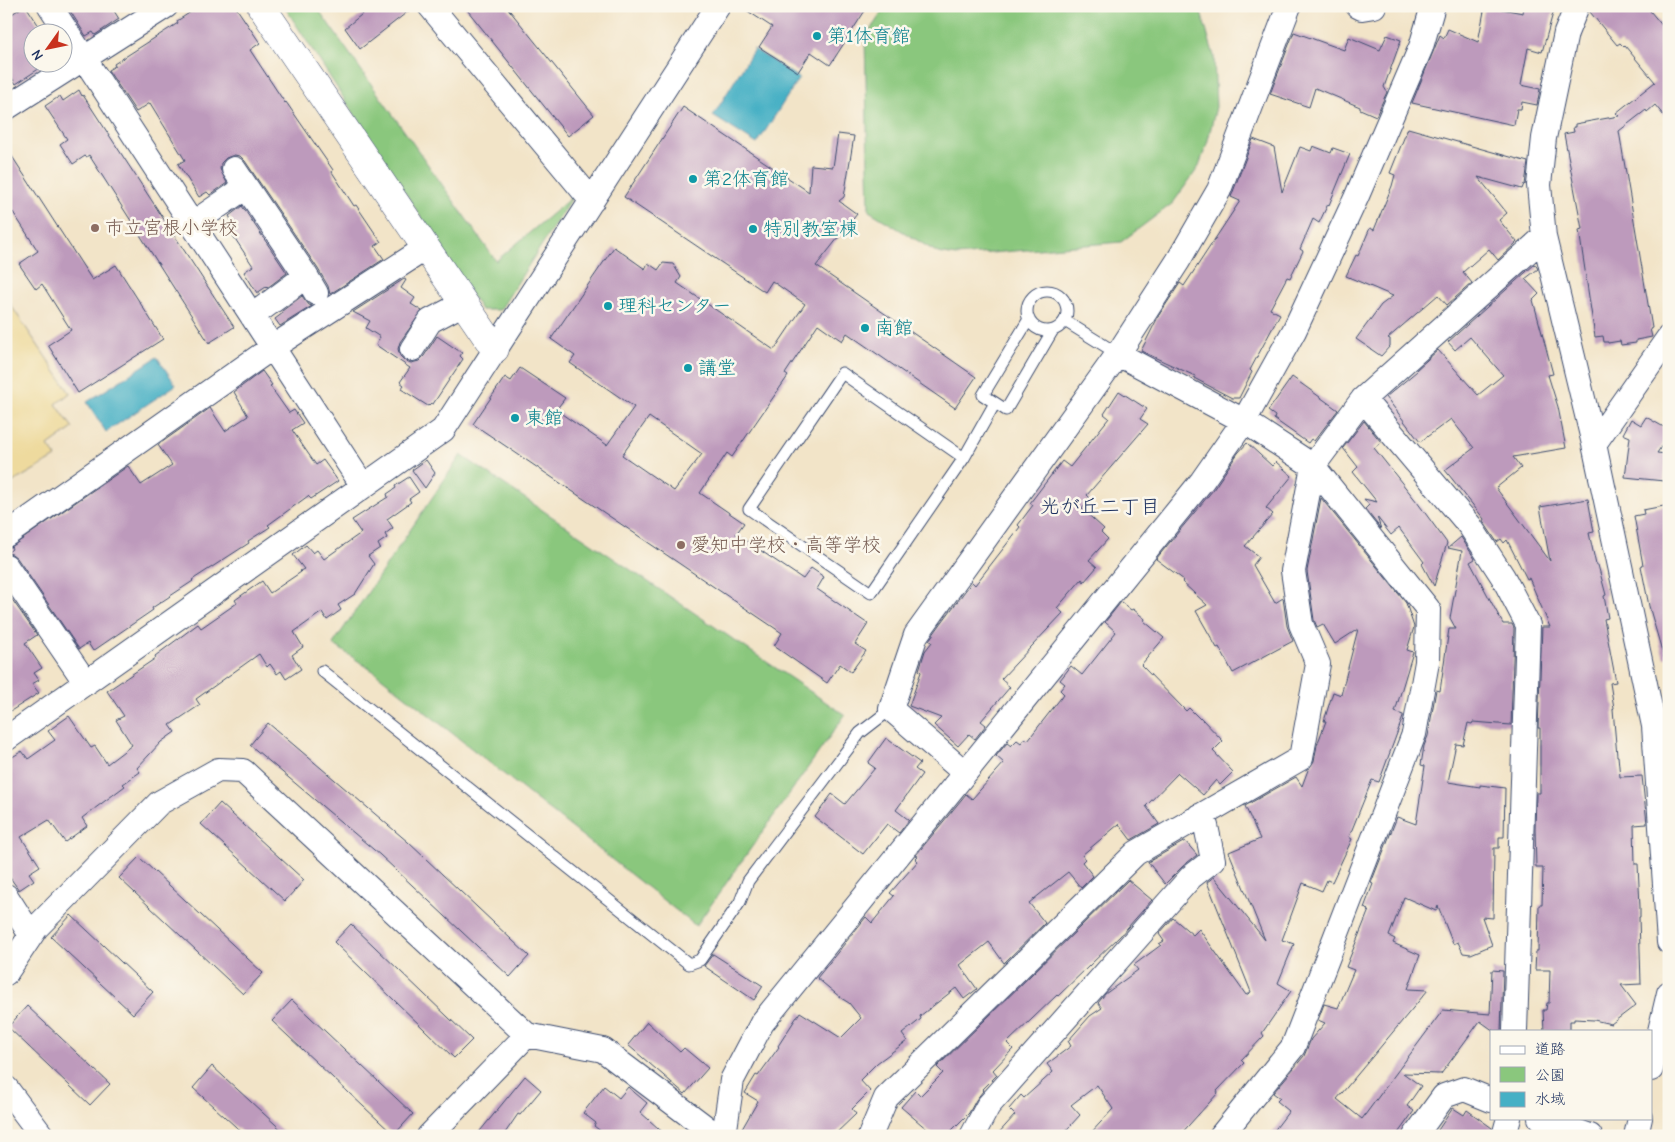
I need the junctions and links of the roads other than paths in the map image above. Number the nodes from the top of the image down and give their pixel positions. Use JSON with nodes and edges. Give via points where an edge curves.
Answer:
{"nodes":[{"id":1,"x":50,"y":6,"type":"edge"},
{"id":2,"x":166,"y":6,"type":"edge"},
{"id":3,"x":261,"y":6,"type":"edge"},
{"id":4,"x":430,"y":6,"type":"edge"},
{"id":5,"x":718,"y":6,"type":"edge"},
{"id":6,"x":1289,"y":6,"type":"edge"},
{"id":7,"x":1358,"y":6,"type":"edge"},
{"id":8,"x":1374,"y":6,"type":"edge"},
{"id":9,"x":1433,"y":6,"type":"edge"},
{"id":10,"x":1577,"y":6,"type":"edge"},
{"id":11,"x":84,"y":58,"type":"junction"},
{"id":12,"x":6,"y":108,"type":"edge"},
{"id":13,"x":592,"y":201,"type":"junction"},
{"id":14,"x":192,"y":224,"type":"junction"},
{"id":15,"x":1544,"y":238,"type":"junction"},
{"id":16,"x":426,"y":248,"type":"junction"},
{"id":17,"x":464,"y":303,"type":"junction"},
{"id":18,"x":252,"y":316,"type":"junction"},
{"id":19,"x":1029,"y":319,"type":"junction"},
{"id":20,"x":1065,"y":321,"type":"junction"},
{"id":21,"x":1053,"y":330,"type":"junction"},
{"id":22,"x":1669,"y":337,"type":"edge"},
{"id":23,"x":272,"y":347,"type":"junction"},
{"id":24,"x":412,"y":349,"type":"dead end"},
{"id":25,"x":495,"y":349,"type":"junction"},
{"id":26,"x":1118,"y":354,"type":"junction"},
{"id":27,"x":1363,"y":399,"type":"junction"},
{"id":28,"x":995,"y":403,"type":"junction"},
{"id":29,"x":1244,"y":421,"type":"junction"},
{"id":30,"x":1594,"y":444,"type":"junction"},
{"id":31,"x":964,"y":458,"type":"junction"},
{"id":32,"x":1312,"y":466,"type":"junction"},
{"id":33,"x":363,"y":486,"type":"junction"},
{"id":34,"x":6,"y":535,"type":"edge"},
{"id":35,"x":6,"y":566,"type":"edge"},
{"id":36,"x":322,"y":671,"type":"dead end"},
{"id":37,"x":86,"y":683,"type":"junction"},
{"id":38,"x":1669,"y":705,"type":"edge"},
{"id":39,"x":891,"y":710,"type":"junction"},
{"id":40,"x":1654,"y":726,"type":"junction"},
{"id":41,"x":6,"y":739,"type":"edge"},
{"id":42,"x":965,"y":773,"type":"junction"},
{"id":43,"x":1199,"y":816,"type":"junction"},
{"id":44,"x":6,"y":896,"type":"edge"},
{"id":45,"x":31,"y":935,"type":"junction"},
{"id":46,"x":1669,"y":942,"type":"edge"},
{"id":47,"x":6,"y":973,"type":"edge"},
{"id":48,"x":1669,"y":993,"type":"edge"},
{"id":49,"x":1515,"y":1030,"type":"edge"},
{"id":50,"x":527,"y":1035,"type":"junction"},
{"id":51,"x":1652,"y":1065,"type":"edge"},
{"id":52,"x":6,"y":1088,"type":"edge"},
{"id":53,"x":1490,"y":1100,"type":"edge"},
{"id":54,"x":1509,"y":1120,"type":"edge"},
{"id":55,"x":1546,"y":1120,"type":"edge"},
{"id":56,"x":1640,"y":1120,"type":"edge"},
{"id":57,"x":42,"y":1136,"type":"edge"},
{"id":58,"x":429,"y":1136,"type":"edge"},
{"id":59,"x":717,"y":1136,"type":"edge"},
{"id":60,"x":724,"y":1136,"type":"edge"},
{"id":61,"x":870,"y":1136,"type":"edge"},
{"id":62,"x":972,"y":1136,"type":"edge"},
{"id":63,"x":1222,"y":1136,"type":"edge"},
{"id":64,"x":1416,"y":1136,"type":"edge"},
{"id":65,"x":1504,"y":1136,"type":"edge"},
{"id":66,"x":1590,"y":1136,"type":"edge"},
{"id":67,"x":1636,"y":1136,"type":"edge"}],
"edges":[{"from":1,"to":11,"type":"street"},
{"from":2,"to":11,"type":"street"},
{"from":3,"to":16,"type":"street"},
{"from":4,"to":13,"type":"street"},
{"from":5,"to":13,"type":"street"},
{"from":6,"to":26,"type":"street","via":[[1219,190]]},
{"from":7,"to":8,"type":"street"},
{"from":9,"to":29,"type":"street","via":[[1421,47],[1356,198],[1294,332]]},
{"from":10,"to":15,"type":"street","via":[[1566,33],[1544,138],[1539,185]]},
{"from":11,"to":12,"type":"street"},
{"from":11,"to":14,"type":"street"},
{"from":13,"to":25,"type":"street"},
{"from":14,"to":18,"type":"street"},
{"from":14,"to":18,"type":"street","via":[[240,178],[311,284]]},
{"from":15,"to":27,"type":"street"},
{"from":15,"to":30,"type":"street"},
{"from":16,"to":17,"type":"street"},
{"from":16,"to":23,"type":"street"},
{"from":17,"to":24,"type":"street","via":[[430,321]]},
{"from":17,"to":25,"type":"street"},
{"from":18,"to":23,"type":"street"},
{"from":19,"to":20,"type":"lane","via":[[1028,304],[1032,298],[1046,291],[1062,297],[1066,305]]},
{"from":19,"to":21,"type":"lane","via":[[1038,329]]},
{"from":19,"to":28,"type":"lane","via":[[983,395]]},
{"from":20,"to":21,"type":"lane"},
{"from":20,"to":26,"type":"lane"},
{"from":21,"to":28,"type":"lane","via":[[1006,410]]},
{"from":22,"to":30,"type":"street"},
{"from":23,"to":33,"type":"street"},
{"from":23,"to":34,"type":"street"},
{"from":25,"to":33,"type":"street","via":[[443,430]]},
{"from":26,"to":29,"type":"street"},
{"from":26,"to":39,"type":"street","via":[[916,635]]},
{"from":27,"to":32,"type":"street"},
{"from":27,"to":49,"type":"street","via":[[1470,526],[1503,577],[1528,625]]},
{"from":28,"to":31,"type":"lane"},
{"from":29,"to":32,"type":"street"},
{"from":29,"to":42,"type":"street","via":[[1202,481]]},
{"from":30,"to":40,"type":"street"},
{"from":31,"to":31,"type":"lane","via":[[870,593],[749,509],[842,373]]},
{"from":32,"to":43,"type":"street","via":[[1293,571],[1301,624],[1318,664],[1301,758]]},
{"from":32,"to":63,"type":"street","via":[[1428,609],[1426,662],[1414,734],[1293,1046]]},
{"from":33,"to":37,"type":"street"},
{"from":35,"to":37,"type":"street"},
{"from":36,"to":39,"type":"lane","via":[[688,964],[700,960],[740,902],[748,880],[860,733]]},
{"from":37,"to":41,"type":"street"},
{"from":38,"to":40,"type":"street"},
{"from":39,"to":42,"type":"street"},
{"from":40,"to":46,"type":"street"},
{"from":42,"to":60,"type":"street","via":[[762,1023],[732,1080]]},
{"from":43,"to":61,"type":"street","via":[[1136,852],[886,1098]]},
{"from":43,"to":62,"type":"street","via":[[1206,826],[1213,860],[1191,877],[988,1106]]},
{"from":44,"to":45,"type":"street"},
{"from":45,"to":47,"type":"street"},
{"from":45,"to":50,"type":"street","via":[[159,803],[218,770],[243,771]]},
{"from":48,"to":51,"type":"street"},
{"from":50,"to":58,"type":"street"},
{"from":50,"to":59,"type":"street","via":[[603,1050]]},
{"from":52,"to":57,"type":"street"},
{"from":53,"to":64,"type":"street","via":[[1464,1089],[1444,1096]]},
{"from":54,"to":65,"type":"street"},
{"from":55,"to":66,"type":"street"},
{"from":56,"to":67,"type":"street"}]}
